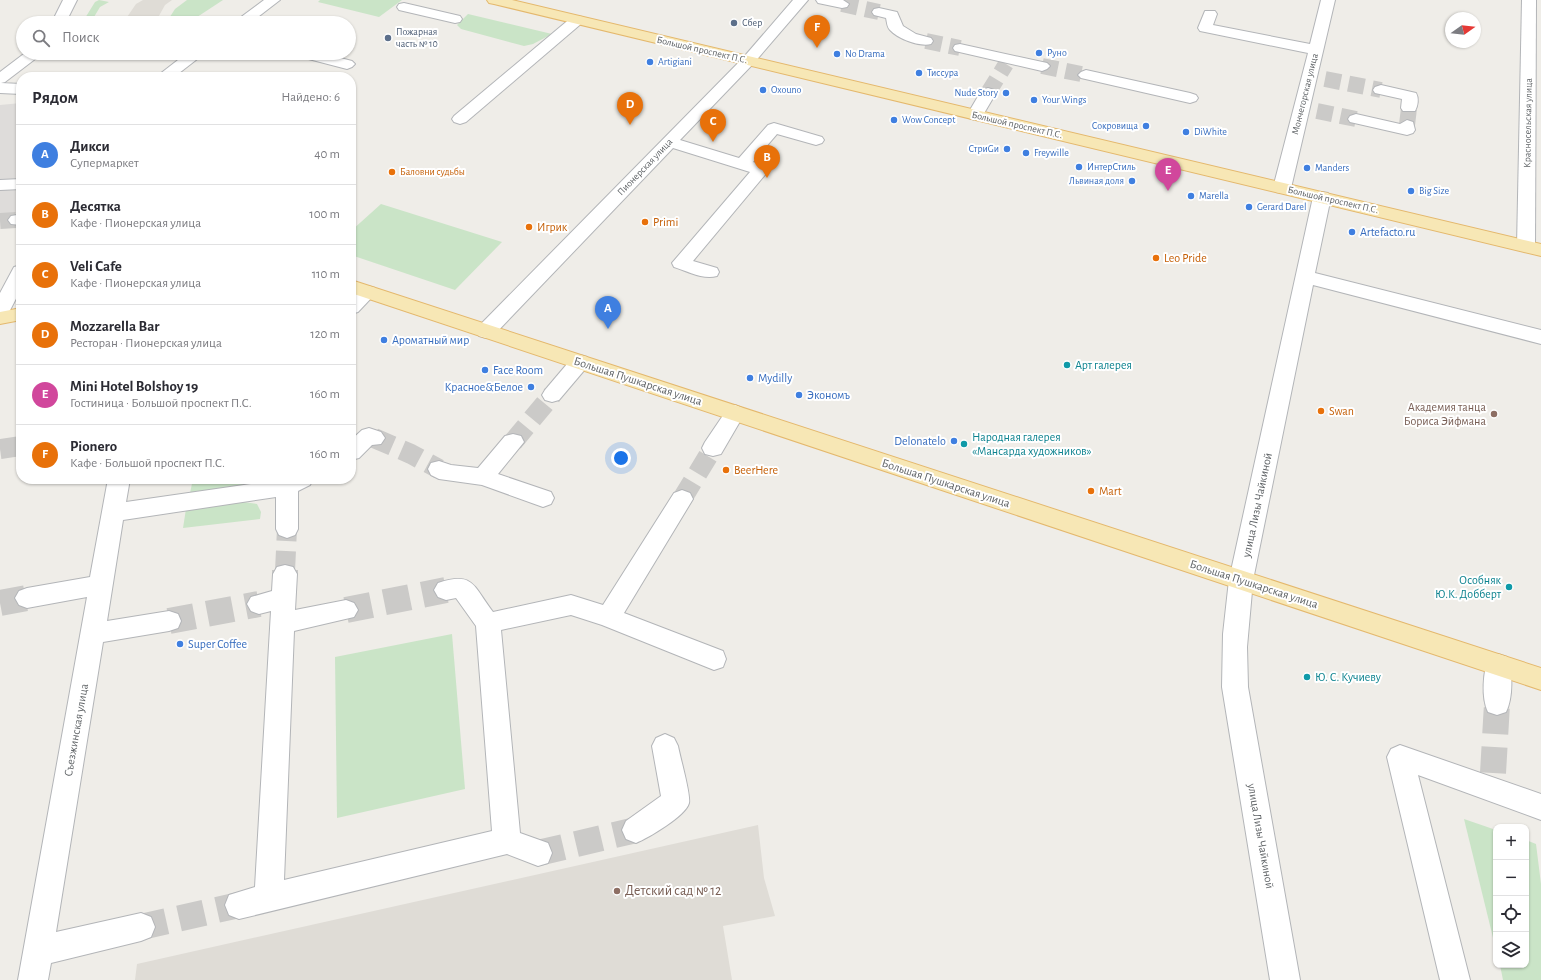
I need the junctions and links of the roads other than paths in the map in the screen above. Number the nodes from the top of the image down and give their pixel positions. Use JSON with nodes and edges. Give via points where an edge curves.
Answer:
{"nodes":[{"id":1,"x":70,"y":0,"type":"edge"},
{"id":2,"x":445,"y":0,"type":"edge"},
{"id":3,"x":494,"y":0,"type":"edge"},
{"id":4,"x":801,"y":0,"type":"edge"},
{"id":5,"x":823,"y":0,"type":"edge"},
{"id":6,"x":1328,"y":0,"type":"edge"},
{"id":7,"x":250,"y":2,"type":"dead end"},
{"id":8,"x":269,"y":3,"type":"edge"},
{"id":9,"x":842,"y":4,"type":"dead end"},
{"id":10,"x":1533,"y":5,"type":"edge"},
{"id":11,"x":404,"y":7,"type":"dead end"},
{"id":12,"x":429,"y":12,"type":"junction"},
{"id":13,"x":879,"y":12,"type":"tunnel mouth"},
{"id":14,"x":1210,"y":14,"type":"dead end"},
{"id":15,"x":62,"y":16,"type":"edge"},
{"id":16,"x":250,"y":16,"type":"edge"},
{"id":17,"x":455,"y":19,"type":"dead end"},
{"id":18,"x":577,"y":20,"type":"junction"},
{"id":19,"x":926,"y":41,"type":"tunnel mouth"},
{"id":20,"x":960,"y":48,"type":"tunnel mouth"},
{"id":21,"x":1315,"y":50,"type":"junction"},
{"id":22,"x":26,"y":60,"type":"edge"},
{"id":23,"x":185,"y":60,"type":"edge"},
{"id":24,"x":331,"y":60,"type":"edge"},
{"id":25,"x":748,"y":61,"type":"junction"},
{"id":26,"x":347,"y":64,"type":"dead end"},
{"id":27,"x":1042,"y":66,"type":"tunnel mouth"},
{"id":28,"x":170,"y":72,"type":"edge"},
{"id":29,"x":1086,"y":75,"type":"tunnel mouth"},
{"id":30,"x":1309,"y":76,"type":"junction"},
{"id":31,"x":0,"y":79,"type":"edge"},
{"id":32,"x":1325,"y":79,"type":"tunnel mouth"},
{"id":33,"x":0,"y":88,"type":"edge"},
{"id":34,"x":16,"y":89,"type":"edge"},
{"id":35,"x":1381,"y":90,"type":"tunnel mouth"},
{"id":36,"x":988,"y":93,"type":"tunnel mouth"},
{"id":37,"x":1190,"y":98,"type":"dead end"},
{"id":38,"x":1301,"y":108,"type":"junction"},
{"id":39,"x":1409,"y":108,"type":"tunnel mouth"},
{"id":40,"x":1317,"y":111,"type":"tunnel mouth"},
{"id":41,"x":975,"y":115,"type":"junction"},
{"id":42,"x":460,"y":119,"type":"dead end"},
{"id":43,"x":1356,"y":119,"type":"tunnel mouth"},
{"id":44,"x":1407,"y":125,"type":"dead end"},
{"id":45,"x":816,"y":140,"type":"dead end"},
{"id":46,"x":669,"y":142,"type":"junction"},
{"id":47,"x":742,"y":165,"type":"junction"},
{"id":48,"x":1534,"y":176,"type":"edge"},
{"id":49,"x":16,"y":184,"type":"edge"},
{"id":50,"x":0,"y":185,"type":"edge"},
{"id":51,"x":1282,"y":188,"type":"junction"},
{"id":52,"x":1322,"y":198,"type":"junction"},
{"id":53,"x":1533,"y":248,"type":"edge"},
{"id":54,"x":710,"y":272,"type":"dead end"},
{"id":55,"x":1306,"y":277,"type":"junction"},
{"id":56,"x":16,"y":281,"type":"edge"},
{"id":57,"x":359,"y":289,"type":"edge"},
{"id":58,"x":0,"y":311,"type":"edge"},
{"id":59,"x":16,"y":315,"type":"edge"},
{"id":60,"x":0,"y":318,"type":"edge"},
{"id":61,"x":486,"y":331,"type":"junction"},
{"id":62,"x":1541,"y":337,"type":"edge"},
{"id":63,"x":580,"y":362,"type":"junction"},
{"id":64,"x":552,"y":394,"type":"tunnel mouth"},
{"id":65,"x":735,"y":413,"type":"junction"},
{"id":66,"x":374,"y":438,"type":"dead end"},
{"id":67,"x":513,"y":442,"type":"tunnel mouth"},
{"id":68,"x":356,"y":447,"type":"edge"},
{"id":69,"x":713,"y":448,"type":"tunnel mouth"},
{"id":70,"x":439,"y":469,"type":"tunnel mouth"},
{"id":71,"x":483,"y":477,"type":"junction"},
{"id":72,"x":118,"y":484,"type":"edge"},
{"id":73,"x":279,"y":484,"type":"edge"},
{"id":74,"x":290,"y":484,"type":"edge"},
{"id":75,"x":543,"y":498,"type":"dead end"},
{"id":76,"x":682,"y":499,"type":"tunnel mouth"},
{"id":77,"x":113,"y":513,"type":"junction"},
{"id":78,"x":287,"y":529,"type":"tunnel mouth"},
{"id":79,"x":1241,"y":580,"type":"junction"},
{"id":80,"x":101,"y":585,"type":"junction"},
{"id":81,"x":446,"y":590,"type":"tunnel mouth"},
{"id":82,"x":28,"y":598,"type":"tunnel mouth"},
{"id":83,"x":283,"y":599,"type":"junction"},
{"id":84,"x":259,"y":604,"type":"tunnel mouth"},
{"id":85,"x":346,"y":610,"type":"tunnel mouth"},
{"id":86,"x":608,"y":617,"type":"junction"},
{"id":87,"x":169,"y":621,"type":"tunnel mouth"},
{"id":88,"x":488,"y":623,"type":"junction"},
{"id":89,"x":92,"y":634,"type":"junction"},
{"id":90,"x":714,"y":659,"type":"dead end"},
{"id":91,"x":1498,"y":665,"type":"junction"},
{"id":92,"x":1541,"y":679,"type":"edge"},
{"id":93,"x":1497,"y":704,"type":"tunnel mouth"},
{"id":94,"x":665,"y":746,"type":"dead end"},
{"id":95,"x":1541,"y":807,"type":"edge"},
{"id":96,"x":636,"y":830,"type":"tunnel mouth"},
{"id":97,"x":507,"y":840,"type":"junction"},
{"id":98,"x":538,"y":853,"type":"tunnel mouth"},
{"id":99,"x":269,"y":898,"type":"junction"},
{"id":100,"x":239,"y":905,"type":"tunnel mouth"},
{"id":101,"x":141,"y":928,"type":"tunnel mouth"},
{"id":102,"x":38,"y":951,"type":"junction"},
{"id":103,"x":33,"y":980,"type":"edge"},
{"id":104,"x":1285,"y":980,"type":"edge"},
{"id":105,"x":1455,"y":980,"type":"edge"}],
"edges":[{"from":1,"to":15,"type":"street"},
{"from":2,"to":12,"type":"street"},
{"from":3,"to":18,"type":"main road","name":"Большой проспект П.С."},
{"from":4,"to":25,"type":"street","name":"Пионерская улица"},
{"from":5,"to":9,"type":"street"},
{"from":6,"to":21,"type":"street","name":"Мончегорская улица"},
{"from":7,"to":8,"type":"street"},
{"from":8,"to":16,"type":"street"},
{"from":10,"to":48,"type":"street","name":"Красносельская улица"},
{"from":11,"to":12,"type":"street"},
{"from":12,"to":17,"type":"street"},
{"from":13,"to":19,"type":"street","via":[[892,15],[896,28],[911,37]]},
{"from":14,"to":21,"type":"street","via":[[1206,28]]},
{"from":18,"to":25,"type":"main road","name":"Большой проспект П.С."},
{"from":18,"to":42,"type":"street"},
{"from":20,"to":27,"type":"street","via":[[1007,61]]},
{"from":21,"to":30,"type":"street","name":"Мончегорская улица"},
{"from":22,"to":31,"type":"street"},
{"from":23,"to":28,"type":"street"},
{"from":24,"to":26,"type":"street"},
{"from":25,"to":41,"type":"main road","name":"Большой проспект П.С."},
{"from":25,"to":46,"type":"street","name":"Пионерская улица"},
{"from":29,"to":37,"type":"street"},
{"from":30,"to":32,"type":"street"},
{"from":30,"to":38,"type":"street","name":"Мончегорская улица"},
{"from":33,"to":34,"type":"street"},
{"from":35,"to":39,"type":"street","via":[[1410,96]]},
{"from":36,"to":41,"type":"street"},
{"from":38,"to":40,"type":"street"},
{"from":38,"to":51,"type":"street","name":"Мончегорская улица"},
{"from":41,"to":51,"type":"main road","name":"Большой проспект П.С."},
{"from":43,"to":44,"type":"street","via":[[1407,130]]},
{"from":45,"to":47,"type":"street","via":[[774,128]]},
{"from":46,"to":47,"type":"street"},
{"from":46,"to":61,"type":"street","name":"Пионерская улица"},
{"from":47,"to":54,"type":"street","via":[[761,170],[681,264]]},
{"from":48,"to":53,"type":"street","name":"Красносельская улица"},
{"from":49,"to":50,"type":"street"},
{"from":51,"to":52,"type":"main road","name":"Большой проспект П.С."},
{"from":52,"to":53,"type":"main road","name":"Большой проспект П.С."},
{"from":52,"to":55,"type":"street","name":"улица Лизы Чайкиной"},
{"from":55,"to":62,"type":"street"},
{"from":55,"to":79,"type":"street","name":"улица Лизы Чайкиной"},
{"from":56,"to":58,"type":"street"},
{"from":57,"to":61,"type":"main road","name":"Большая Пушкарская улица"},
{"from":59,"to":60,"type":"main road"},
{"from":61,"to":63,"type":"main road","name":"Большая Пушкарская улица"},
{"from":63,"to":64,"type":"street"},
{"from":63,"to":65,"type":"main road","name":"Большая Пушкарская улица"},
{"from":65,"to":69,"type":"street"},
{"from":65,"to":79,"type":"main road","name":"Большая Пушкарская улица"},
{"from":66,"to":68,"type":"street","via":[[368,436]]},
{"from":67,"to":71,"type":"street"},
{"from":70,"to":71,"type":"street","via":[[447,473]]},
{"from":71,"to":75,"type":"street"},
{"from":72,"to":77,"type":"street","name":"Съезжинская улица"},
{"from":73,"to":77,"type":"street"},
{"from":74,"to":78,"type":"street"},
{"from":76,"to":86,"type":"street"},
{"from":77,"to":80,"type":"street","name":"Съезжинская улица"},
{"from":79,"to":91,"type":"main road","name":"Большая Пушкарская улица"},
{"from":79,"to":104,"type":"street","name":"улица Лизы Чайкиной","via":[[1235,622],[1235,687]]},
{"from":80,"to":82,"type":"street"},
{"from":80,"to":89,"type":"street","name":"Съезжинская улица"},
{"from":81,"to":88,"type":"street","via":[[461,587]]},
{"from":83,"to":84,"type":"street"},
{"from":83,"to":85,"type":"street"},
{"from":83,"to":99,"type":"street"},
{"from":86,"to":88,"type":"street","via":[[571,605]]},
{"from":86,"to":90,"type":"street"},
{"from":87,"to":89,"type":"street"},
{"from":88,"to":97,"type":"street"},
{"from":89,"to":102,"type":"street","name":"Съезжинская улица"},
{"from":91,"to":92,"type":"main road","name":"Большая Пушкарская улица"},
{"from":91,"to":93,"type":"street"},
{"from":94,"to":96,"type":"street","via":[[676,802]]},
{"from":95,"to":105,"type":"street","via":[[1492,781],[1400,757]]},
{"from":97,"to":98,"type":"street"},
{"from":97,"to":99,"type":"street"},
{"from":99,"to":100,"type":"street"},
{"from":101,"to":102,"type":"street"},
{"from":102,"to":103,"type":"street","name":"Съезжинская улица"}]}
